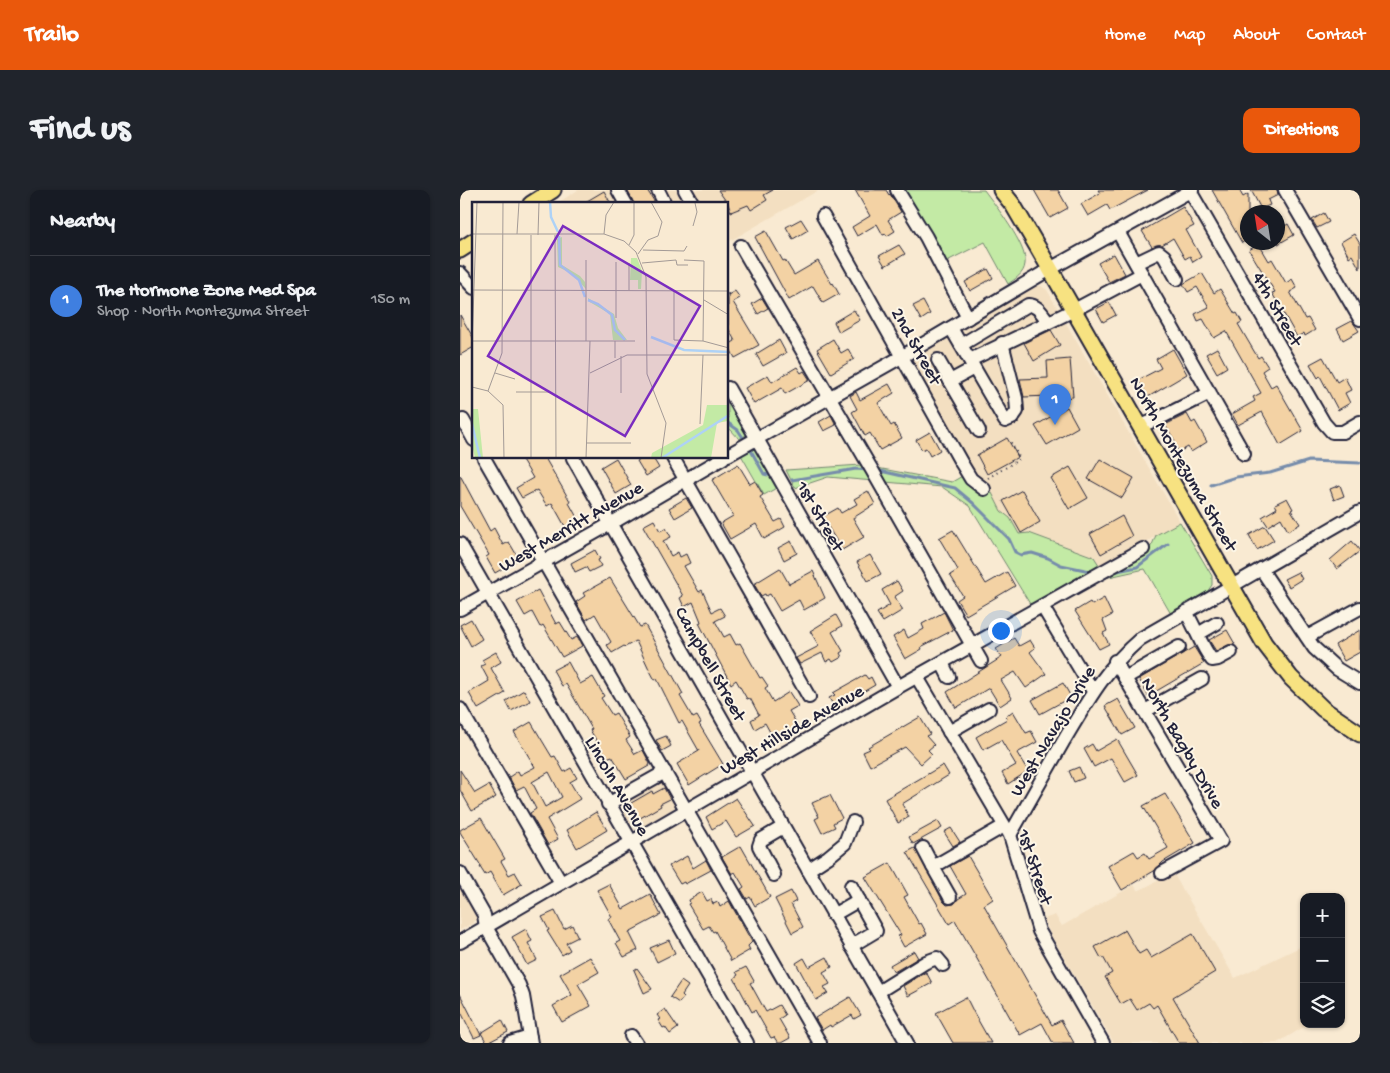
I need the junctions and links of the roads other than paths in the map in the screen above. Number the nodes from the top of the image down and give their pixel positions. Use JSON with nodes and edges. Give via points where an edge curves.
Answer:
{"nodes":[{"id":1,"x":553,"y":190,"type":"edge"},
{"id":2,"x":618,"y":190,"type":"edge"},
{"id":3,"x":658,"y":190,"type":"edge"},
{"id":4,"x":685,"y":190,"type":"edge"},
{"id":5,"x":897,"y":190,"type":"edge"},
{"id":6,"x":1001,"y":190,"type":"edge"},
{"id":7,"x":1286,"y":190,"type":"edge"},
{"id":8,"x":1191,"y":191,"type":"edge"},
{"id":9,"x":534,"y":202,"type":"edge"},
{"id":10,"x":625,"y":202,"type":"edge"},
{"id":11,"x":664,"y":202,"type":"edge"},
{"id":12,"x":692,"y":202,"type":"edge"},
{"id":13,"x":823,"y":216,"type":"dead end"},
{"id":14,"x":1118,"y":232,"type":"junction"},
{"id":15,"x":472,"y":242,"type":"edge"},
{"id":16,"x":741,"y":246,"type":"dead end"},
{"id":17,"x":460,"y":250,"type":"edge"},
{"id":18,"x":1050,"y":269,"type":"junction"},
{"id":19,"x":1139,"y":269,"type":"junction"},
{"id":20,"x":460,"y":273,"type":"edge"},
{"id":21,"x":1177,"y":279,"type":"dead end"},
{"id":22,"x":472,"y":286,"type":"edge"},
{"id":23,"x":1074,"y":310,"type":"junction"},
{"id":24,"x":968,"y":318,"type":"junction"},
{"id":25,"x":1360,"y":319,"type":"edge"},
{"id":26,"x":1048,"y":322,"type":"junction"},
{"id":27,"x":951,"y":328,"type":"junction"},
{"id":28,"x":1002,"y":343,"type":"junction"},
{"id":29,"x":961,"y":345,"type":"junction"},
{"id":30,"x":903,"y":356,"type":"junction"},
{"id":31,"x":938,"y":360,"type":"dead end"},
{"id":32,"x":972,"y":364,"type":"junction"},
{"id":33,"x":950,"y":381,"type":"junction"},
{"id":34,"x":729,"y":390,"type":"edge"},
{"id":35,"x":1210,"y":393,"type":"junction"},
{"id":36,"x":830,"y":397,"type":"junction"},
{"id":37,"x":463,"y":420,"type":"dead end"},
{"id":38,"x":1360,"y":422,"type":"edge"},
{"id":39,"x":1141,"y":426,"type":"junction"},
{"id":40,"x":979,"y":431,"type":"dead end"},
{"id":41,"x":472,"y":436,"type":"edge"},
{"id":42,"x":755,"y":439,"type":"junction"},
{"id":43,"x":729,"y":454,"type":"edge"},
{"id":44,"x":1244,"y":454,"type":"dead end"},
{"id":45,"x":485,"y":459,"type":"edge"},
{"id":46,"x":575,"y":459,"type":"edge"},
{"id":47,"x":674,"y":459,"type":"edge"},
{"id":48,"x":721,"y":459,"type":"edge"},
{"id":49,"x":686,"y":480,"type":"junction"},
{"id":50,"x":983,"y":485,"type":"road end"},
{"id":51,"x":1360,"y":512,"type":"edge"},
{"id":52,"x":612,"y":523,"type":"junction"},
{"id":53,"x":460,"y":544,"type":"edge"},
{"id":54,"x":1143,"y":549,"type":"dead end"},
{"id":55,"x":543,"y":562,"type":"junction"},
{"id":56,"x":1261,"y":569,"type":"junction"},
{"id":57,"x":1232,"y":585,"type":"junction"},
{"id":58,"x":488,"y":592,"type":"junction"},
{"id":59,"x":1042,"y":606,"type":"junction"},
{"id":60,"x":460,"y":608,"type":"edge"},
{"id":61,"x":1360,"y":608,"type":"edge"},
{"id":62,"x":1186,"y":612,"type":"junction"},
{"id":63,"x":1216,"y":623,"type":"dead end"},
{"id":64,"x":1198,"y":634,"type":"junction"},
{"id":65,"x":1307,"y":637,"type":"junction"},
{"id":66,"x":972,"y":646,"type":"junction"},
{"id":67,"x":1179,"y":646,"type":"dead end"},
{"id":68,"x":1230,"y":652,"type":"dead end"},
{"id":69,"x":981,"y":661,"type":"dead end"},
{"id":70,"x":1116,"y":661,"type":"junction"},
{"id":71,"x":942,"y":663,"type":"junction"},
{"id":72,"x":917,"y":677,"type":"junction"},
{"id":73,"x":949,"y":677,"type":"dead end"},
{"id":74,"x":1125,"y":678,"type":"junction"},
{"id":75,"x":1202,"y":679,"type":"dead end"},
{"id":76,"x":1360,"y":683,"type":"edge"},
{"id":77,"x":898,"y":687,"type":"junction"},
{"id":78,"x":1093,"y":691,"type":"junction"},
{"id":79,"x":809,"y":697,"type":"dead end"},
{"id":80,"x":460,"y":709,"type":"edge"},
{"id":81,"x":989,"y":709,"type":"dead end"},
{"id":82,"x":1145,"y":712,"type":"junction"},
{"id":83,"x":949,"y":732,"type":"junction"},
{"id":84,"x":1360,"y":734,"type":"edge"},
{"id":85,"x":665,"y":772,"type":"junction"},
{"id":86,"x":752,"y":772,"type":"junction"},
{"id":87,"x":608,"y":804,"type":"junction"},
{"id":88,"x":687,"y":810,"type":"junction"},
{"id":89,"x":854,"y":822,"type":"dead end"},
{"id":90,"x":783,"y":827,"type":"junction"},
{"id":91,"x":1007,"y":830,"type":"junction"},
{"id":92,"x":630,"y":842,"type":"junction"},
{"id":93,"x":923,"y":848,"type":"dead end"},
{"id":94,"x":933,"y":867,"type":"junction"},
{"id":95,"x":808,"y":870,"type":"junction"},
{"id":96,"x":460,"y":873,"type":"edge"},
{"id":97,"x":1162,"y":873,"type":"dead end"},
{"id":98,"x":774,"y":876,"type":"dead end"},
{"id":99,"x":561,"y":883,"type":"junction"},
{"id":100,"x":851,"y":886,"type":"dead end"},
{"id":101,"x":950,"y":897,"type":"dead end"},
{"id":102,"x":859,"y":900,"type":"junction"},
{"id":103,"x":833,"y":915,"type":"junction"},
{"id":104,"x":486,"y":927,"type":"junction"},
{"id":105,"x":460,"y":942,"type":"edge"},
{"id":106,"x":852,"y":946,"type":"junction"},
{"id":107,"x":943,"y":965,"type":"dead end"},
{"id":108,"x":878,"y":992,"type":"junction"},
{"id":109,"x":530,"y":1040,"type":"edge"},
{"id":110,"x":510,"y":1043,"type":"edge"},
{"id":111,"x":747,"y":1043,"type":"edge"},
{"id":112,"x":820,"y":1043,"type":"edge"},
{"id":113,"x":907,"y":1043,"type":"edge"},
{"id":114,"x":1103,"y":1043,"type":"edge"}],
"edges":[{"from":1,"to":9,"type":"main road"},
{"from":2,"to":10,"type":"street"},
{"from":3,"to":11,"type":"street"},
{"from":4,"to":12,"type":"street"},
{"from":5,"to":24,"type":"street","via":[[926,237]]},
{"from":6,"to":18,"type":"main road","name":"North Montezuma Street"},
{"from":7,"to":25,"type":"street"},
{"from":8,"to":14,"type":"street"},
{"from":8,"to":38,"type":"street","name":"4th Street","via":[[1324,423],[1332,432],[1343,432]]},
{"from":13,"to":30,"type":"street","name":"2nd Street"},
{"from":14,"to":18,"type":"street"},
{"from":14,"to":19,"type":"street"},
{"from":15,"to":17,"type":"main road"},
{"from":16,"to":36,"type":"street"},
{"from":18,"to":23,"type":"main road","name":"North Montezuma Street"},
{"from":18,"to":24,"type":"street"},
{"from":19,"to":21,"type":"street","via":[[1159,252]]},
{"from":19,"to":23,"type":"street"},
{"from":19,"to":35,"type":"street"},
{"from":20,"to":22,"type":"street"},
{"from":23,"to":26,"type":"street"},
{"from":23,"to":39,"type":"main road","name":"North Montezuma Street"},
{"from":24,"to":27,"type":"street"},
{"from":26,"to":28,"type":"street"},
{"from":26,"to":29,"type":"street","via":[[1039,309],[1028,304]]},
{"from":27,"to":29,"type":"street"},
{"from":27,"to":30,"type":"street"},
{"from":28,"to":32,"type":"street"},
{"from":28,"to":32,"type":"street","via":[[1016,398],[1017,412],[1012,418],[1005,421]]},
{"from":29,"to":32,"type":"street"},
{"from":30,"to":36,"type":"street"},
{"from":30,"to":50,"type":"street","name":"2nd Street","via":[[971,479]]},
{"from":31,"to":33,"type":"street"},
{"from":32,"to":33,"type":"street"},
{"from":33,"to":40,"type":"street"},
{"from":34,"to":42,"type":"street","name":"1st Street"},
{"from":35,"to":39,"type":"street"},
{"from":35,"to":44,"type":"street"},
{"from":36,"to":42,"type":"street"},
{"from":36,"to":66,"type":"street"},
{"from":37,"to":41,"type":"street"},
{"from":39,"to":57,"type":"main road","name":"North Montezuma Street"},
{"from":42,"to":43,"type":"street"},
{"from":42,"to":77,"type":"street","name":"1st Street"},
{"from":45,"to":55,"type":"street"},
{"from":46,"to":52,"type":"street","name":"Campbell Street"},
{"from":47,"to":49,"type":"street"},
{"from":48,"to":49,"type":"street","name":"West Merritt Avenue"},
{"from":49,"to":52,"type":"street","name":"West Merritt Avenue"},
{"from":49,"to":79,"type":"street"},
{"from":51,"to":56,"type":"street","name":"West Navajo Drive"},
{"from":52,"to":55,"type":"street","name":"West Merritt Avenue"},
{"from":52,"to":86,"type":"street","name":"Campbell Street"},
{"from":53,"to":58,"type":"street","name":"Lincoln Avenue"},
{"from":54,"to":59,"type":"street","name":"West Hillside Avenue"},
{"from":55,"to":58,"type":"street","name":"West Merritt Avenue"},
{"from":55,"to":85,"type":"street"},
{"from":56,"to":57,"type":"street","name":"West Navajo Drive"},
{"from":56,"to":65,"type":"street"},
{"from":57,"to":62,"type":"street","name":"West Navajo Drive"},
{"from":57,"to":84,"type":"main road","name":"North Montezuma Street","via":[[1264,643],[1292,678],[1323,709]]},
{"from":58,"to":60,"type":"street","name":"West Merritt Avenue"},
{"from":58,"to":87,"type":"street","name":"Lincoln Avenue"},
{"from":59,"to":66,"type":"street","name":"West Hillside Avenue"},
{"from":59,"to":78,"type":"street"},
{"from":61,"to":65,"type":"street"},
{"from":62,"to":64,"type":"street"},
{"from":62,"to":70,"type":"street","name":"West Navajo Drive","via":[[1140,639]]},
{"from":63,"to":64,"type":"street"},
{"from":64,"to":68,"type":"street","via":[[1212,660]]},
{"from":65,"to":76,"type":"street","via":[[1337,669]]},
{"from":66,"to":69,"type":"street"},
{"from":66,"to":71,"type":"street","name":"West Hillside Avenue"},
{"from":67,"to":74,"type":"street"},
{"from":70,"to":74,"type":"street","name":"North Bagby Drive"},
{"from":70,"to":78,"type":"street","name":"West Navajo Drive"},
{"from":71,"to":72,"type":"street","name":"West Hillside Avenue"},
{"from":71,"to":73,"type":"street"},
{"from":72,"to":77,"type":"street","name":"West Hillside Avenue"},
{"from":72,"to":83,"type":"street","name":"1st Street"},
{"from":74,"to":82,"type":"street","name":"North Bagby Drive"},
{"from":75,"to":82,"type":"street"},
{"from":77,"to":86,"type":"street","name":"West Hillside Avenue"},
{"from":78,"to":91,"type":"street","name":"West Navajo Drive"},
{"from":80,"to":99,"type":"street"},
{"from":81,"to":83,"type":"street"},
{"from":82,"to":97,"type":"street","name":"North Bagby Drive","via":[[1221,842]]},
{"from":83,"to":91,"type":"street","name":"1st Street"},
{"from":85,"to":87,"type":"street"},
{"from":85,"to":88,"type":"street"},
{"from":86,"to":88,"type":"street","name":"West Hillside Avenue"},
{"from":86,"to":90,"type":"street","name":"Campbell Street"},
{"from":87,"to":92,"type":"street","name":"Lincoln Avenue"},
{"from":88,"to":92,"type":"street","name":"West Hillside Avenue"},
{"from":88,"to":112,"type":"street"},
{"from":89,"to":95,"type":"street","via":[[845,843]]},
{"from":90,"to":95,"type":"street","name":"Campbell Street"},
{"from":90,"to":98,"type":"street","via":[[761,840],[759,846]]},
{"from":91,"to":94,"type":"street"},
{"from":91,"to":114,"type":"street","name":"1st Street","via":[[1039,931]]},
{"from":92,"to":99,"type":"street","name":"West Hillside Avenue"},
{"from":92,"to":111,"type":"street","name":"Lincoln Avenue"},
{"from":93,"to":94,"type":"street"},
{"from":94,"to":101,"type":"street"},
{"from":95,"to":103,"type":"street","name":"Campbell Street"},
{"from":96,"to":104,"type":"street","via":[[484,915]]},
{"from":99,"to":104,"type":"street","name":"West Hillside Avenue"},
{"from":100,"to":102,"type":"street"},
{"from":102,"to":103,"type":"street"},
{"from":102,"to":106,"type":"street","via":[[876,931]]},
{"from":103,"to":106,"type":"street","name":"Campbell Street"},
{"from":104,"to":105,"type":"street","name":"West Hillside Avenue"},
{"from":104,"to":109,"type":"street","via":[[519,985]]},
{"from":106,"to":108,"type":"street","name":"Campbell Street"},
{"from":107,"to":108,"type":"street","via":[[937,958],[926,962]]},
{"from":108,"to":113,"type":"street","name":"Campbell Street"},
{"from":109,"to":110,"type":"street"}]}
